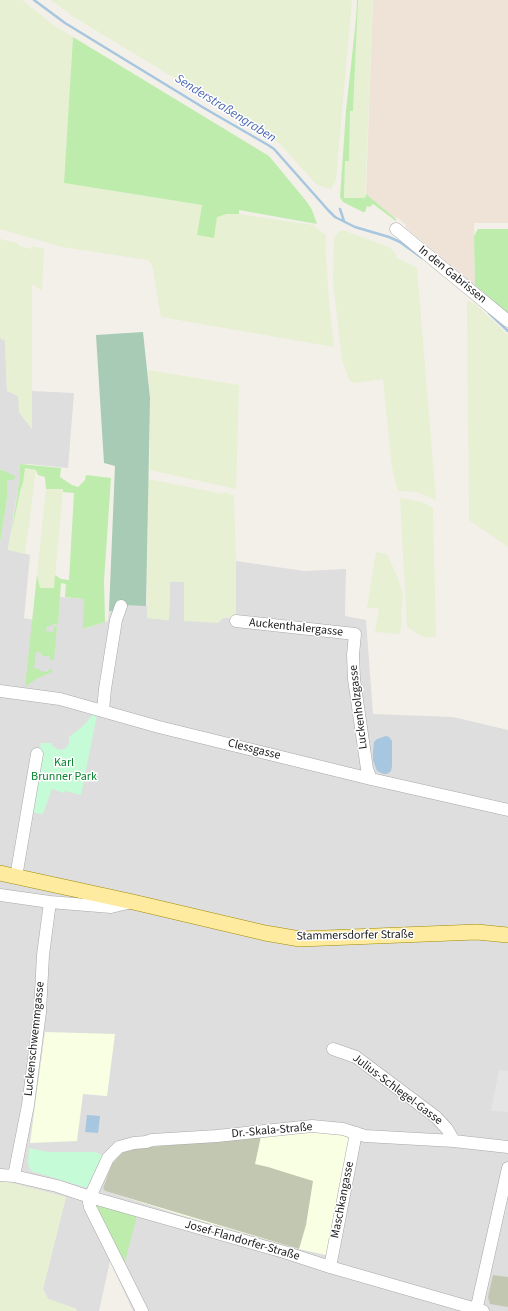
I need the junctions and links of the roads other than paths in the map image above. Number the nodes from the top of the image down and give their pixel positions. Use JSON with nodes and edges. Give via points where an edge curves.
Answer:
{"nodes":[{"id":1,"x":396,"y":229,"type":"dead end"},
{"id":2,"x":508,"y":321,"type":"edge"},
{"id":3,"x":121,"y":606,"type":"dead end"},
{"id":4,"x":236,"y":621,"type":"dead end"},
{"id":5,"x":355,"y":634,"type":"joint"},
{"id":6,"x":0,"y":691,"type":"edge"},
{"id":7,"x":103,"y":710,"type":"junction"},
{"id":8,"x":37,"y":754,"type":"dead end"},
{"id":9,"x":372,"y":779,"type":"junction"},
{"id":10,"x":508,"y":810,"type":"edge"},
{"id":11,"x":0,"y":873,"type":"edge"},
{"id":12,"x":16,"y":877,"type":"junction"},
{"id":13,"x":0,"y":895,"type":"edge"},
{"id":14,"x":50,"y":902,"type":"junction"},
{"id":15,"x":134,"y":902,"type":"junction"},
{"id":16,"x":508,"y":935,"type":"edge"},
{"id":17,"x":333,"y":1049,"type":"dead end"},
{"id":18,"x":356,"y":1133,"type":"junction"},
{"id":19,"x":454,"y":1141,"type":"junction"},
{"id":20,"x":508,"y":1147,"type":"edge"},
{"id":21,"x":508,"y":1168,"type":"edge"},
{"id":22,"x":0,"y":1175,"type":"edge"},
{"id":23,"x":14,"y":1176,"type":"junction"},
{"id":24,"x":506,"y":1191,"type":"edge"},
{"id":25,"x":90,"y":1197,"type":"junction"},
{"id":26,"x":330,"y":1268,"type":"junction"},
{"id":27,"x":142,"y":1311,"type":"edge"},
{"id":28,"x":478,"y":1311,"type":"edge"}],
"edges":[{"from":1,"to":2,"type":"street","name":"In den Gabrissen"},
{"from":3,"to":7,"type":"street","via":[[116,620]]},
{"from":4,"to":5,"type":"street","name":"Auckenthalergasse"},
{"from":5,"to":9,"type":"street","name":"Luckenholzgasse","via":[[354,679],[367,769]]},
{"from":6,"to":7,"type":"street","name":"Clessgasse","via":[[60,699]]},
{"from":7,"to":9,"type":"street","name":"Clessgasse","via":[[159,727]]},
{"from":8,"to":12,"type":"street"},
{"from":9,"to":10,"type":"street","name":"Clessgasse"},
{"from":11,"to":12,"type":"main road","name":"Stammersdorfer Straße"},
{"from":12,"to":15,"type":"main road","name":"Stammersdorfer Straße"},
{"from":13,"to":14,"type":"street","name":"Stammersdorfer Straße"},
{"from":14,"to":15,"type":"street","name":"Stammersdorfer Straße","via":[[111,907]]},
{"from":14,"to":23,"type":"street","name":"Luckenschwemmgasse","via":[[28,1105]]},
{"from":15,"to":16,"type":"main road","name":"Stammersdorfer Straße","via":[[300,939],[477,932]]},
{"from":17,"to":19,"type":"street","name":"Julius-Schlegel-Gasse","via":[[356,1057],[436,1117]]},
{"from":18,"to":19,"type":"street","name":"Dr.-Skala-Straße","via":[[385,1138]]},
{"from":18,"to":25,"type":"street","name":"Dr.-Skala-Straße","via":[[312,1126],[134,1143],[119,1147],[108,1158]]},
{"from":18,"to":26,"type":"street","name":"Maschkangasse"},
{"from":19,"to":20,"type":"street","name":"Dr.-Skala-Straße"},
{"from":21,"to":24,"type":"street"},
{"from":22,"to":23,"type":"street","name":"Josef-Flandorfer-Straße"},
{"from":23,"to":25,"type":"street","name":"Josef-Flandorfer-Straße"},
{"from":24,"to":28,"type":"street"},
{"from":25,"to":26,"type":"street","name":"Josef-Flandorfer-Straße","via":[[284,1252]]},
{"from":25,"to":27,"type":"street","via":[[90,1207]]},
{"from":26,"to":28,"type":"street","name":"Josef-Flandorfer-Straße"}]}
